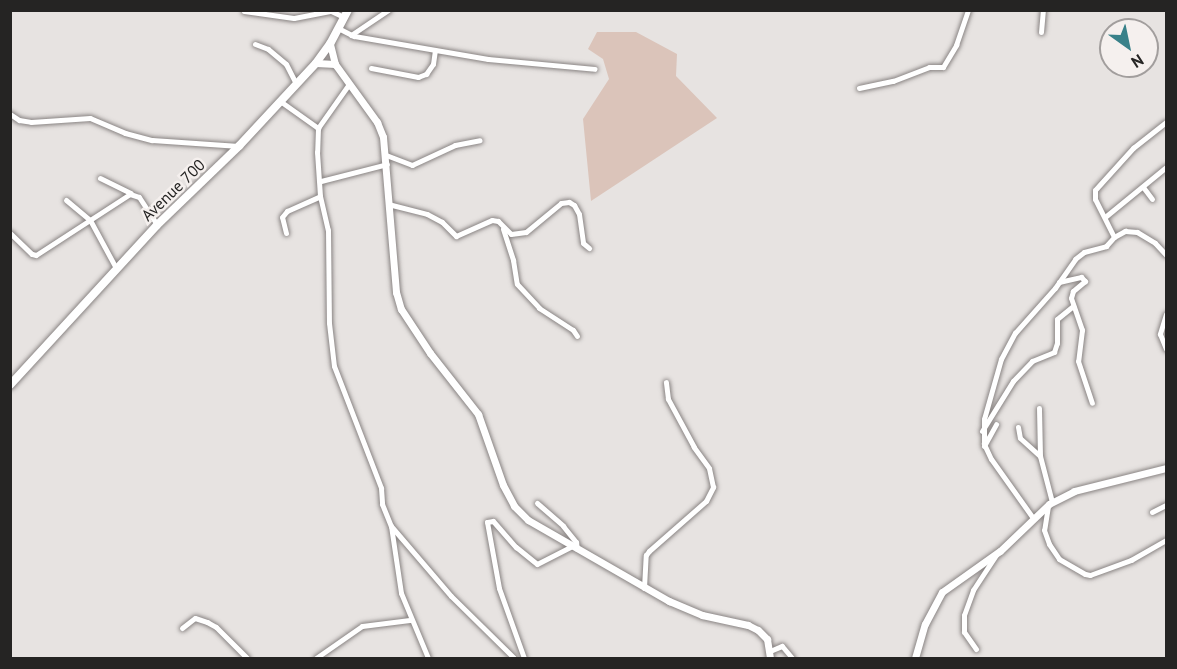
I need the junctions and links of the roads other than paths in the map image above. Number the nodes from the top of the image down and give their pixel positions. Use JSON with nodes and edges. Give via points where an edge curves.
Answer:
{"nodes":[{"id":1,"x":388,"y":10,"type":"edge"},
{"id":2,"x":968,"y":10,"type":"edge"},
{"id":3,"x":1043,"y":10,"type":"edge"},
{"id":4,"x":244,"y":11,"type":"edge"},
{"id":5,"x":346,"y":14,"type":"edge"},
{"id":6,"x":338,"y":28,"type":"junction"},
{"id":7,"x":1041,"y":32,"type":"dead end"},
{"id":8,"x":351,"y":35,"type":"junction"},
{"id":9,"x":255,"y":44,"type":"dead end"},
{"id":10,"x":330,"y":44,"type":"junction"},
{"id":11,"x":435,"y":50,"type":"junction"},
{"id":12,"x":316,"y":63,"type":"junction"},
{"id":13,"x":335,"y":64,"type":"junction"},
{"id":14,"x":371,"y":68,"type":"dead end"},
{"id":15,"x":595,"y":69,"type":"dead end"},
{"id":16,"x":296,"y":84,"type":"junction"},
{"id":17,"x":349,"y":84,"type":"junction"},
{"id":18,"x":859,"y":88,"type":"dead end"},
{"id":19,"x":280,"y":101,"type":"junction"},
{"id":20,"x":12,"y":116,"type":"edge"},
{"id":21,"x":1167,"y":122,"type":"edge"},
{"id":22,"x":318,"y":129,"type":"junction"},
{"id":23,"x":480,"y":140,"type":"dead end"},
{"id":24,"x":239,"y":146,"type":"junction"},
{"id":25,"x":387,"y":160,"type":"junction"},
{"id":26,"x":1167,"y":166,"type":"edge"},
{"id":27,"x":100,"y":178,"type":"dead end"},
{"id":28,"x":321,"y":181,"type":"junction"},
{"id":29,"x":1143,"y":187,"type":"junction"},
{"id":30,"x":133,"y":194,"type":"junction"},
{"id":31,"x":320,"y":196,"type":"junction"},
{"id":32,"x":1152,"y":199,"type":"dead end"},
{"id":33,"x":66,"y":200,"type":"dead end"},
{"id":34,"x":388,"y":204,"type":"junction"},
{"id":35,"x":1105,"y":217,"type":"junction"},
{"id":36,"x":90,"y":220,"type":"junction"},
{"id":37,"x":157,"y":225,"type":"junction"},
{"id":38,"x":502,"y":227,"type":"junction"},
{"id":39,"x":286,"y":232,"type":"dead end"},
{"id":40,"x":10,"y":233,"type":"edge"},
{"id":41,"x":1114,"y":237,"type":"junction"},
{"id":42,"x":589,"y":248,"type":"dead end"},
{"id":43,"x":1167,"y":255,"type":"edge"},
{"id":44,"x":116,"y":268,"type":"junction"},
{"id":45,"x":1059,"y":282,"type":"junction"},
{"id":46,"x":1073,"y":306,"type":"junction"},
{"id":47,"x":1167,"y":314,"type":"edge"},
{"id":48,"x":577,"y":336,"type":"dead end"},
{"id":49,"x":1167,"y":349,"type":"edge"},
{"id":50,"x":666,"y":382,"type":"dead end"},
{"id":51,"x":10,"y":385,"type":"edge"},
{"id":52,"x":1092,"y":403,"type":"dead end"},
{"id":53,"x":1039,"y":408,"type":"dead end"},
{"id":54,"x":996,"y":424,"type":"dead end"},
{"id":55,"x":1018,"y":427,"type":"dead end"},
{"id":56,"x":982,"y":431,"type":"junction"},
{"id":57,"x":984,"y":446,"type":"junction"},
{"id":58,"x":1040,"y":456,"type":"junction"},
{"id":59,"x":1167,"y":468,"type":"edge"},
{"id":60,"x":537,"y":503,"type":"dead end"},
{"id":61,"x":1050,"y":503,"type":"junction"},
{"id":62,"x":1167,"y":505,"type":"edge"},
{"id":63,"x":1152,"y":512,"type":"dead end"},
{"id":64,"x":1033,"y":518,"type":"junction"},
{"id":65,"x":391,"y":526,"type":"junction"},
{"id":66,"x":1167,"y":540,"type":"edge"},
{"id":67,"x":574,"y":547,"type":"junction"},
{"id":68,"x":997,"y":554,"type":"junction"},
{"id":69,"x":644,"y":588,"type":"junction"},
{"id":70,"x":410,"y":620,"type":"junction"},
{"id":71,"x":182,"y":628,"type":"dead end"},
{"id":72,"x":976,"y":649,"type":"dead end"},
{"id":73,"x":770,"y":655,"type":"edge"},
{"id":74,"x":248,"y":658,"type":"edge"},
{"id":75,"x":316,"y":658,"type":"edge"},
{"id":76,"x":428,"y":658,"type":"edge"},
{"id":77,"x":514,"y":658,"type":"edge"},
{"id":78,"x":524,"y":658,"type":"edge"},
{"id":79,"x":792,"y":658,"type":"edge"},
{"id":80,"x":915,"y":658,"type":"edge"}],
"edges":[{"from":1,"to":8,"type":"street"},
{"from":2,"to":18,"type":"street","via":[[956,45],[943,67],[929,67],[893,81]]},
{"from":3,"to":7,"type":"street"},
{"from":4,"to":5,"type":"street","via":[[294,18],[331,11]]},
{"from":5,"to":6,"type":"main road","name":"Avenue 700"},
{"from":6,"to":8,"type":"street"},
{"from":6,"to":10,"type":"main road","name":"Avenue 700"},
{"from":8,"to":11,"type":"street"},
{"from":9,"to":16,"type":"street","via":[[286,64]]},
{"from":10,"to":12,"type":"main road","name":"Avenue 700"},
{"from":10,"to":13,"type":"street"},
{"from":11,"to":14,"type":"street","via":[[433,64],[418,77]]},
{"from":11,"to":15,"type":"street","via":[[501,61]]},
{"from":12,"to":13,"type":"street"},
{"from":12,"to":16,"type":"main road","name":"Avenue 700"},
{"from":13,"to":17,"type":"street"},
{"from":16,"to":19,"type":"main road","name":"Avenue 700"},
{"from":17,"to":22,"type":"street"},
{"from":17,"to":25,"type":"street","via":[[377,122]]},
{"from":19,"to":22,"type":"street"},
{"from":19,"to":24,"type":"main road","name":"Avenue 700"},
{"from":20,"to":24,"type":"street","via":[[31,122],[90,118],[152,140]]},
{"from":21,"to":35,"type":"street","via":[[1133,148],[1098,185],[1095,199]]},
{"from":22,"to":28,"type":"street"},
{"from":23,"to":25,"type":"street","via":[[455,145],[412,165]]},
{"from":24,"to":37,"type":"main road","name":"Avenue 700"},
{"from":25,"to":28,"type":"street"},
{"from":25,"to":34,"type":"street"},
{"from":26,"to":29,"type":"street"},
{"from":27,"to":30,"type":"street"},
{"from":28,"to":31,"type":"street"},
{"from":29,"to":32,"type":"street"},
{"from":29,"to":35,"type":"street"},
{"from":30,"to":36,"type":"street"},
{"from":30,"to":37,"type":"street"},
{"from":31,"to":39,"type":"street","via":[[286,212],[282,217]]},
{"from":31,"to":65,"type":"street","via":[[328,230],[329,323],[334,366],[379,483]]},
{"from":33,"to":36,"type":"street"},
{"from":34,"to":38,"type":"street","via":[[436,219],[454,236],[492,220]]},
{"from":34,"to":67,"type":"street","via":[[396,292],[405,318],[473,406],[514,506],[528,520]]},
{"from":35,"to":41,"type":"street"},
{"from":36,"to":40,"type":"street","via":[[34,255]]},
{"from":36,"to":44,"type":"street"},
{"from":37,"to":44,"type":"main road","name":"Avenue 700"},
{"from":38,"to":42,"type":"street","via":[[511,234],[526,232],[561,203],[569,202],[579,214],[583,243]]},
{"from":38,"to":48,"type":"street","via":[[517,284],[539,308]]},
{"from":41,"to":43,"type":"street","via":[[1125,231],[1137,232]]},
{"from":41,"to":45,"type":"street","via":[[1106,246],[1080,254]]},
{"from":44,"to":51,"type":"main road","name":"Avenue 700"},
{"from":45,"to":46,"type":"street","via":[[1084,278],[1085,282],[1071,294]]},
{"from":45,"to":56,"type":"street","via":[[1004,350]]},
{"from":46,"to":52,"type":"street","via":[[1082,330],[1078,361]]},
{"from":46,"to":56,"type":"street","via":[[1057,319],[1054,352],[1032,361],[1013,381]]},
{"from":47,"to":49,"type":"street","via":[[1160,334]]},
{"from":50,"to":69,"type":"street","via":[[668,399],[709,468],[713,487],[706,501],[646,555]]},
{"from":53,"to":58,"type":"street"},
{"from":54,"to":57,"type":"street"},
{"from":55,"to":58,"type":"street","via":[[1020,438]]},
{"from":56,"to":57,"type":"street"},
{"from":57,"to":64,"type":"street"},
{"from":58,"to":61,"type":"street"},
{"from":59,"to":61,"type":"street","via":[[1074,491]]},
{"from":60,"to":67,"type":"street","via":[[563,526],[576,542]]},
{"from":61,"to":64,"type":"street"},
{"from":61,"to":66,"type":"street","via":[[1044,530],[1049,544],[1059,559],[1085,574],[1135,559]]},
{"from":62,"to":63,"type":"street"},
{"from":64,"to":68,"type":"street"},
{"from":65,"to":70,"type":"street","via":[[401,593]]},
{"from":65,"to":77,"type":"street","via":[[451,596]]},
{"from":67,"to":69,"type":"street"},
{"from":67,"to":78,"type":"street","via":[[537,564],[516,548],[493,520],[487,522],[499,588]]},
{"from":68,"to":72,"type":"street","via":[[973,590],[964,615],[964,632]]},
{"from":68,"to":80,"type":"street","via":[[942,592],[925,624]]},
{"from":69,"to":73,"type":"street","via":[[689,610],[752,627],[767,639]]},
{"from":70,"to":75,"type":"street","via":[[362,626]]},
{"from":70,"to":76,"type":"street"},
{"from":71,"to":74,"type":"street","via":[[195,618],[207,622]]},
{"from":73,"to":79,"type":"street","via":[[782,646]]}]}
